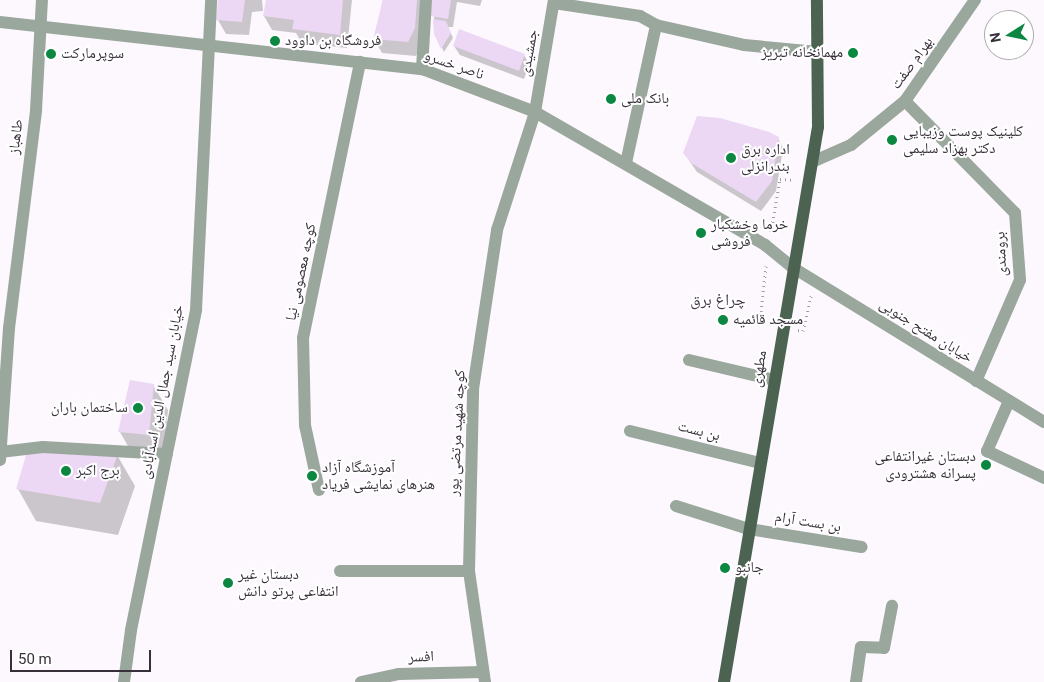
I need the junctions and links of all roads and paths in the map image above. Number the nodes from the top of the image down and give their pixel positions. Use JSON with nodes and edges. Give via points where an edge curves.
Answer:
{"nodes":[{"id":1,"x":42,"y":0,"type":"edge"},
{"id":2,"x":211,"y":0,"type":"edge"},
{"id":3,"x":426,"y":0,"type":"edge"},
{"id":4,"x":817,"y":0,"type":"edge"},
{"id":5,"x":975,"y":0,"type":"edge"},
{"id":6,"x":554,"y":1,"type":"edge"},
{"id":7,"x":0,"y":22,"type":"edge"},
{"id":8,"x":656,"y":25,"type":"junction"},
{"id":9,"x":42,"y":27,"type":"junction"},
{"id":10,"x":208,"y":45,"type":"junction"},
{"id":11,"x":818,"y":52,"type":"junction"},
{"id":12,"x":360,"y":62,"type":"junction"},
{"id":13,"x":422,"y":68,"type":"junction"},
{"id":14,"x":905,"y":101,"type":"junction"},
{"id":15,"x":535,"y":112,"type":"junction"},
{"id":16,"x":812,"y":162,"type":"junction"},
{"id":17,"x":626,"y":163,"type":"junction"},
{"id":18,"x":792,"y":267,"type":"junction"},
{"id":19,"x":689,"y":360,"type":"dead end"},
{"id":20,"x":774,"y":380,"type":"junction"},
{"id":21,"x":976,"y":381,"type":"junction"},
{"id":22,"x":1009,"y":401,"type":"junction"},
{"id":23,"x":1044,"y":422,"type":"edge"},
{"id":24,"x":630,"y":431,"type":"dead end"},
{"id":25,"x":1,"y":454,"type":"edge"},
{"id":26,"x":166,"y":454,"type":"junction"},
{"id":27,"x":760,"y":463,"type":"junction"},
{"id":28,"x":1044,"y":478,"type":"edge"},
{"id":29,"x":320,"y":490,"type":"dead end"},
{"id":30,"x":676,"y":506,"type":"dead end"},
{"id":31,"x":749,"y":529,"type":"junction"},
{"id":32,"x":862,"y":547,"type":"dead end"},
{"id":33,"x":340,"y":571,"type":"dead end"},
{"id":34,"x":469,"y":571,"type":"junction"},
{"id":35,"x":892,"y":606,"type":"dead end"},
{"id":36,"x":483,"y":677,"type":"edge"},
{"id":37,"x":124,"y":682,"type":"edge"},
{"id":38,"x":361,"y":682,"type":"edge"},
{"id":39,"x":724,"y":682,"type":"edge"},
{"id":40,"x":856,"y":682,"type":"edge"}],
"edges":[{"from":1,"to":9,"type":"street","name":"طاهباز"},
{"from":2,"to":10,"type":"street","name":"خیابان سید جمال الدین اسدآبادی"},
{"from":3,"to":13,"type":"street"},
{"from":4,"to":11,"type":"main road","name":"مطهری"},
{"from":5,"to":14,"type":"street","name":"بهرام صفت"},
{"from":6,"to":8,"type":"street","via":[[640,16]]},
{"from":6,"to":15,"type":"street","name":"جمشیدی"},
{"from":7,"to":9,"type":"street","name":"ناصر خسرو"},
{"from":8,"to":11,"type":"street","via":[[744,45]]},
{"from":8,"to":17,"type":"street"},
{"from":9,"to":10,"type":"street","name":"ناصر خسرو"},
{"from":9,"to":25,"type":"street","name":"طاهباز","via":[[36,110],[9,328]]},
{"from":10,"to":12,"type":"street","name":"ناصر خسرو"},
{"from":10,"to":26,"type":"street","name":"خیابان سید جمال الدین اسدآبادی","via":[[196,310]]},
{"from":11,"to":16,"type":"main road","name":"مطهری","via":[[818,127]]},
{"from":12,"to":13,"type":"street","name":"ناصر خسرو"},
{"from":12,"to":29,"type":"street","name":"کوچه معصومی نیا","via":[[304,338],[305,425]]},
{"from":13,"to":15,"type":"street","name":"ناصر خسرو"},
{"from":14,"to":16,"type":"street","name":"بهرام صفت","via":[[851,145]]},
{"from":14,"to":21,"type":"street","name":"برومندی","via":[[1015,213],[1020,280]]},
{"from":15,"to":17,"type":"street","name":"ناصر خسرو"},
{"from":15,"to":34,"type":"street","name":"کوچه شهید مرتضی پور","via":[[497,230],[473,389]]},
{"from":16,"to":18,"type":"main road","name":"مطهری"},
{"from":17,"to":18,"type":"street","name":"ناصر خسرو","via":[[766,245]]},
{"from":18,"to":20,"type":"main road","name":"مطهری"},
{"from":18,"to":21,"type":"street","name":"خیابان مفتح جنوبی"},
{"from":19,"to":20,"type":"street"},
{"from":20,"to":27,"type":"main road","name":"مطهری"},
{"from":21,"to":22,"type":"street","name":"خیابان مفتح جنوبی"},
{"from":22,"to":23,"type":"street","name":"خیابان مفتح جنوبی"},
{"from":22,"to":28,"type":"street","via":[[987,451]]},
{"from":24,"to":27,"type":"street","name":"بن بست"},
{"from":25,"to":26,"type":"street","via":[[43,447]]},
{"from":26,"to":37,"type":"street","name":"خیابان سید جمال الدین اسدآبادی","via":[[130,630]]},
{"from":27,"to":31,"type":"main road","name":"مطهری"},
{"from":30,"to":31,"type":"street","name":"بن بست آرام"},
{"from":31,"to":32,"type":"street","name":"بن بست آرام"},
{"from":31,"to":39,"type":"main road","name":"مطهری"},
{"from":33,"to":34,"type":"street"},
{"from":34,"to":36,"type":"street","name":"کوچه شهید مرتضی پور"},
{"from":35,"to":40,"type":"street","via":[[884,648],[862,647]]},
{"from":36,"to":38,"type":"street","name":"افسر","via":[[399,674]]}]}
